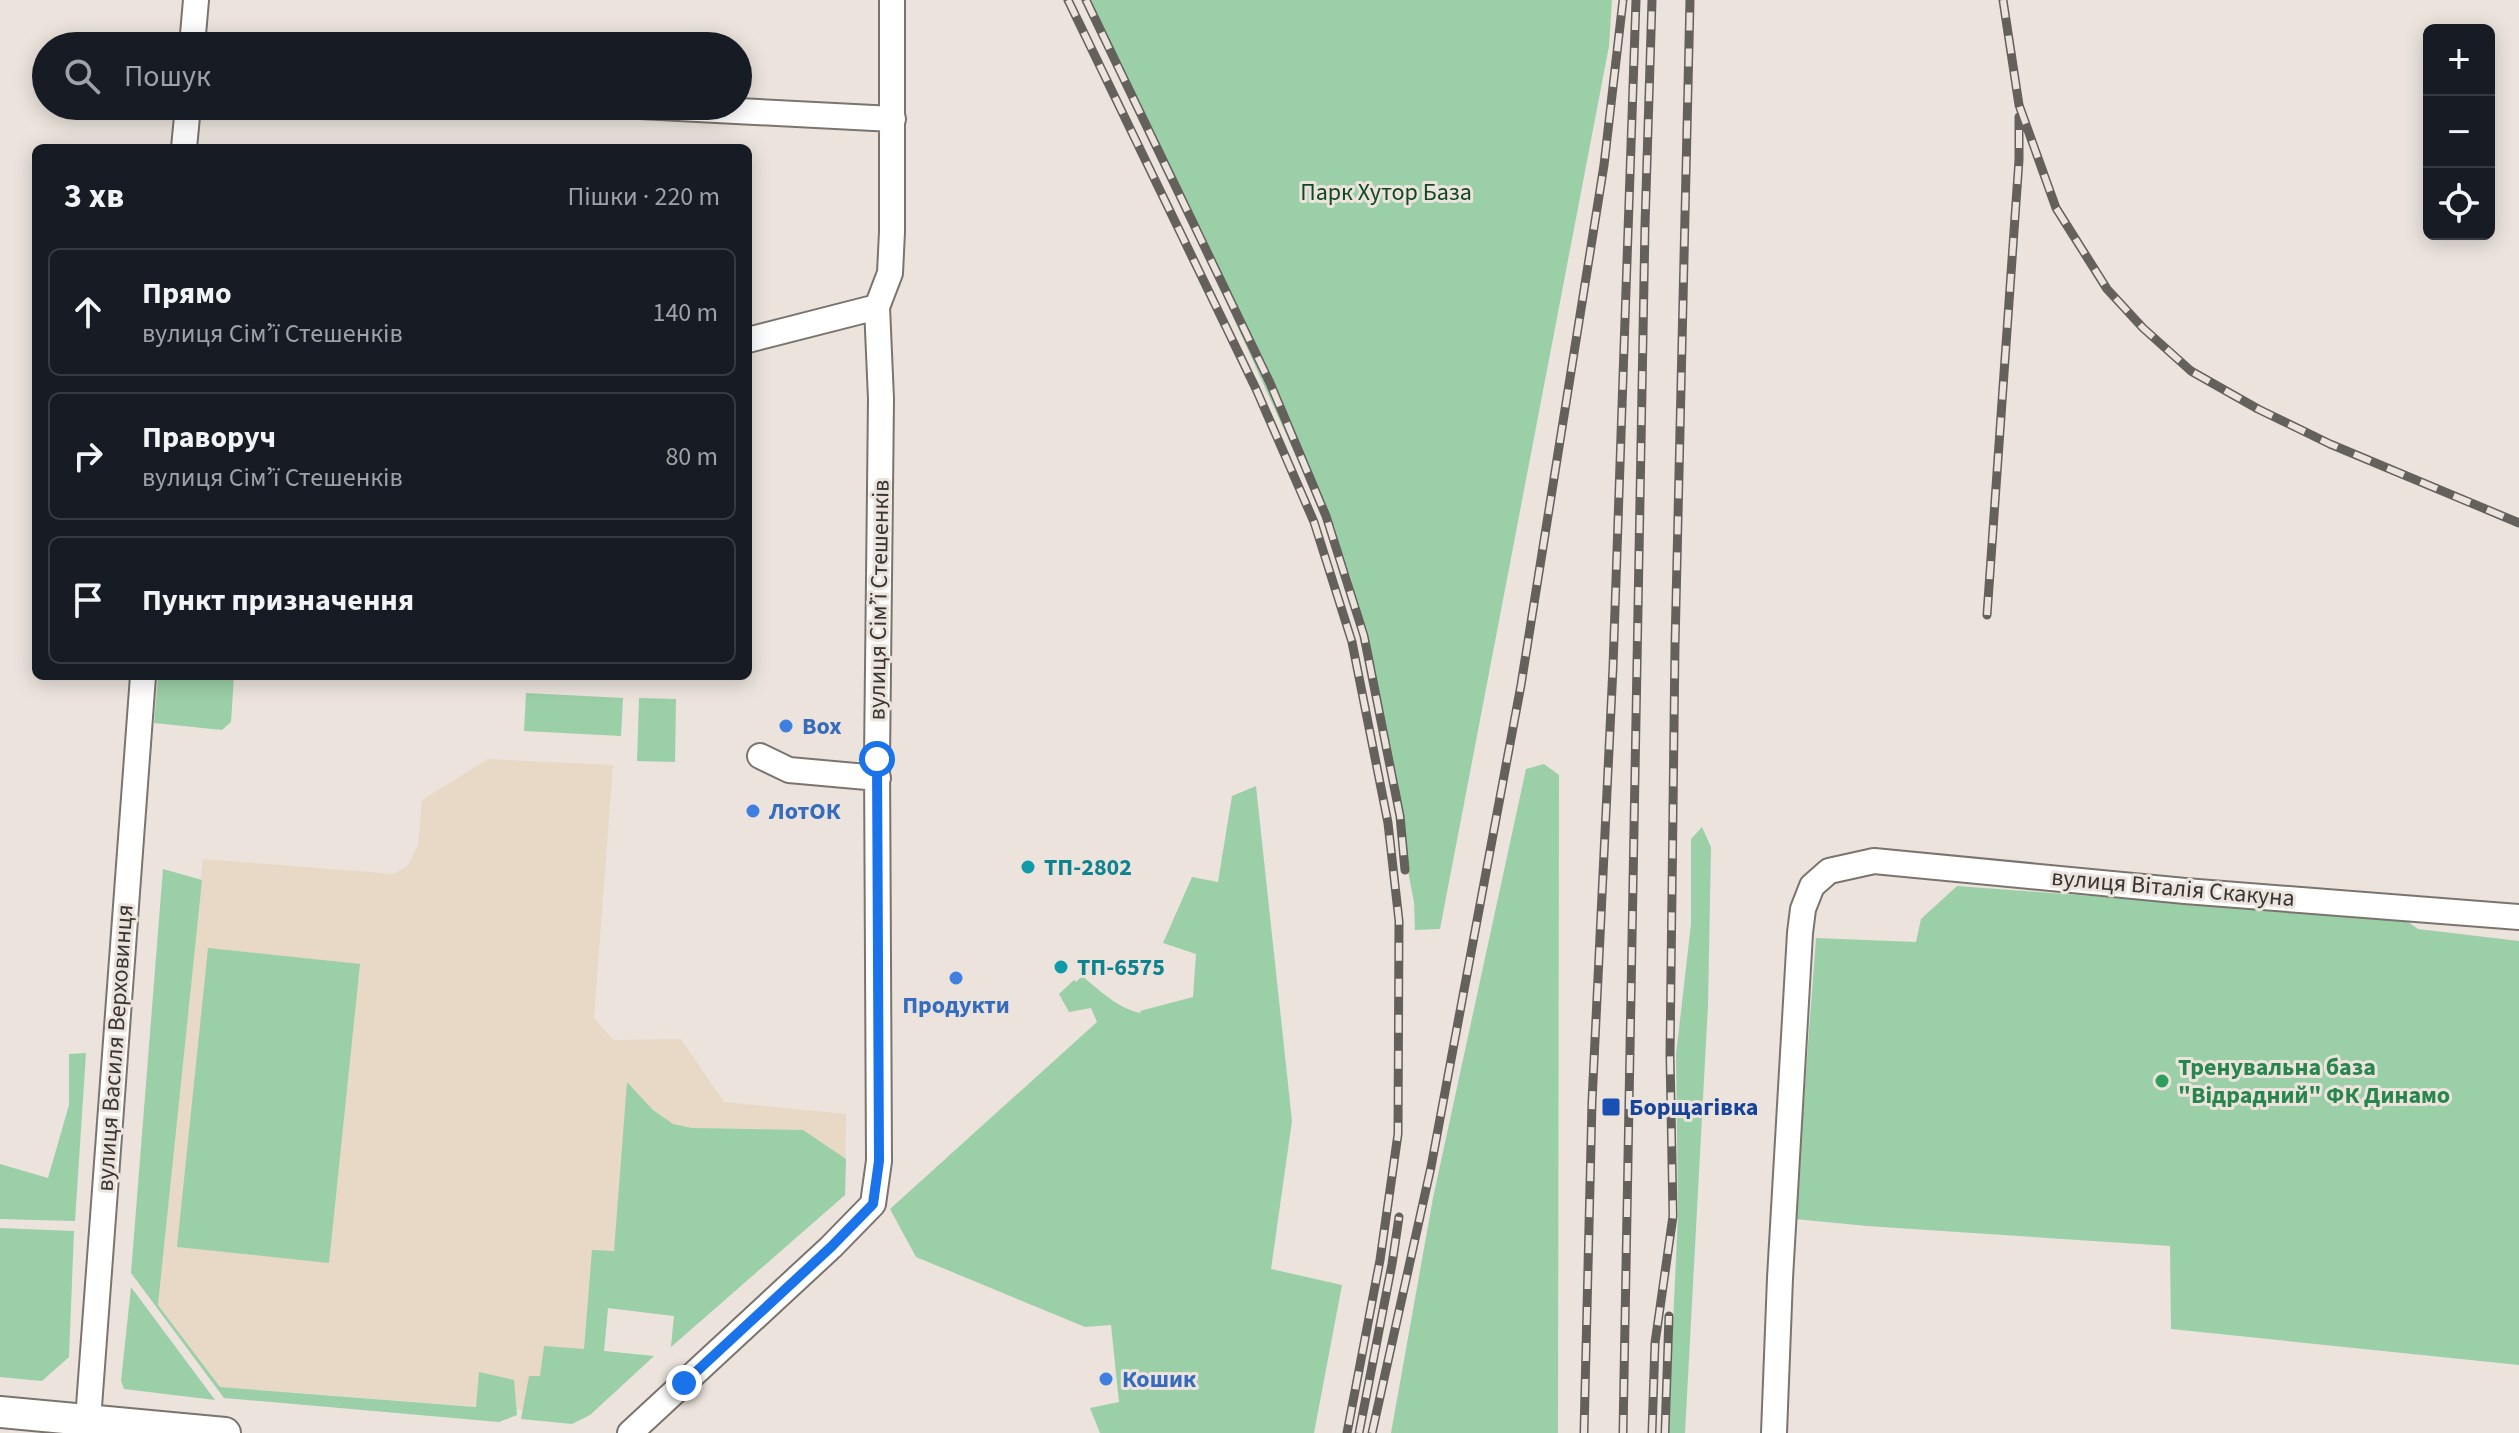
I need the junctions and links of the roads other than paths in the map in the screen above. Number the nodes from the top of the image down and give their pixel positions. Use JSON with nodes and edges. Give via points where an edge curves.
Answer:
{"nodes":[{"id":1,"x":196,"y":0,"type":"edge"},
{"id":2,"x":892,"y":0,"type":"edge"},
{"id":3,"x":193,"y":32,"type":"edge"},
{"id":4,"x":752,"y":112,"type":"edge"},
{"id":5,"x":893,"y":119,"type":"junction"},
{"id":6,"x":187,"y":120,"type":"edge"},
{"id":7,"x":184,"y":144,"type":"edge"},
{"id":8,"x":877,"y":307,"type":"junction"},
{"id":9,"x":752,"y":339,"type":"edge"},
{"id":10,"x":143,"y":680,"type":"edge"},
{"id":11,"x":760,"y":756,"type":"dead end"},
{"id":12,"x":878,"y":778,"type":"junction"},
{"id":13,"x":2519,"y":917,"type":"edge"},
{"id":14,"x":0,"y":1412,"type":"edge"},
{"id":15,"x":88,"y":1420,"type":"junction"},
{"id":16,"x":643,"y":1429,"type":"edge"},
{"id":17,"x":225,"y":1433,"type":"edge"},
{"id":18,"x":1774,"y":1433,"type":"edge"}],
"edges":[{"from":1,"to":3,"type":"street"},
{"from":2,"to":5,"type":"street","name":"вулиця Сімʼї Стешенків"},
{"from":4,"to":5,"type":"street"},
{"from":5,"to":8,"type":"street","name":"вулиця Сімʼї Стешенків","via":[[890,273]]},
{"from":6,"to":7,"type":"street"},
{"from":8,"to":9,"type":"street"},
{"from":8,"to":12,"type":"street","name":"вулиця Сімʼї Стешенків"},
{"from":10,"to":15,"type":"street","name":"вулиця Василя Верховинця"},
{"from":11,"to":12,"type":"street","via":[[789,770]]},
{"from":12,"to":16,"type":"street","name":"вулиця Сімʼї Стешенків","via":[[879,1161],[873,1204]]},
{"from":13,"to":18,"type":"street","name":"вулиця Віталія Скакуна","via":[[1918,863],[1874,861],[1829,871],[1812,886],[1800,933]]},
{"from":14,"to":15,"type":"main road"},
{"from":15,"to":17,"type":"main road"}]}
